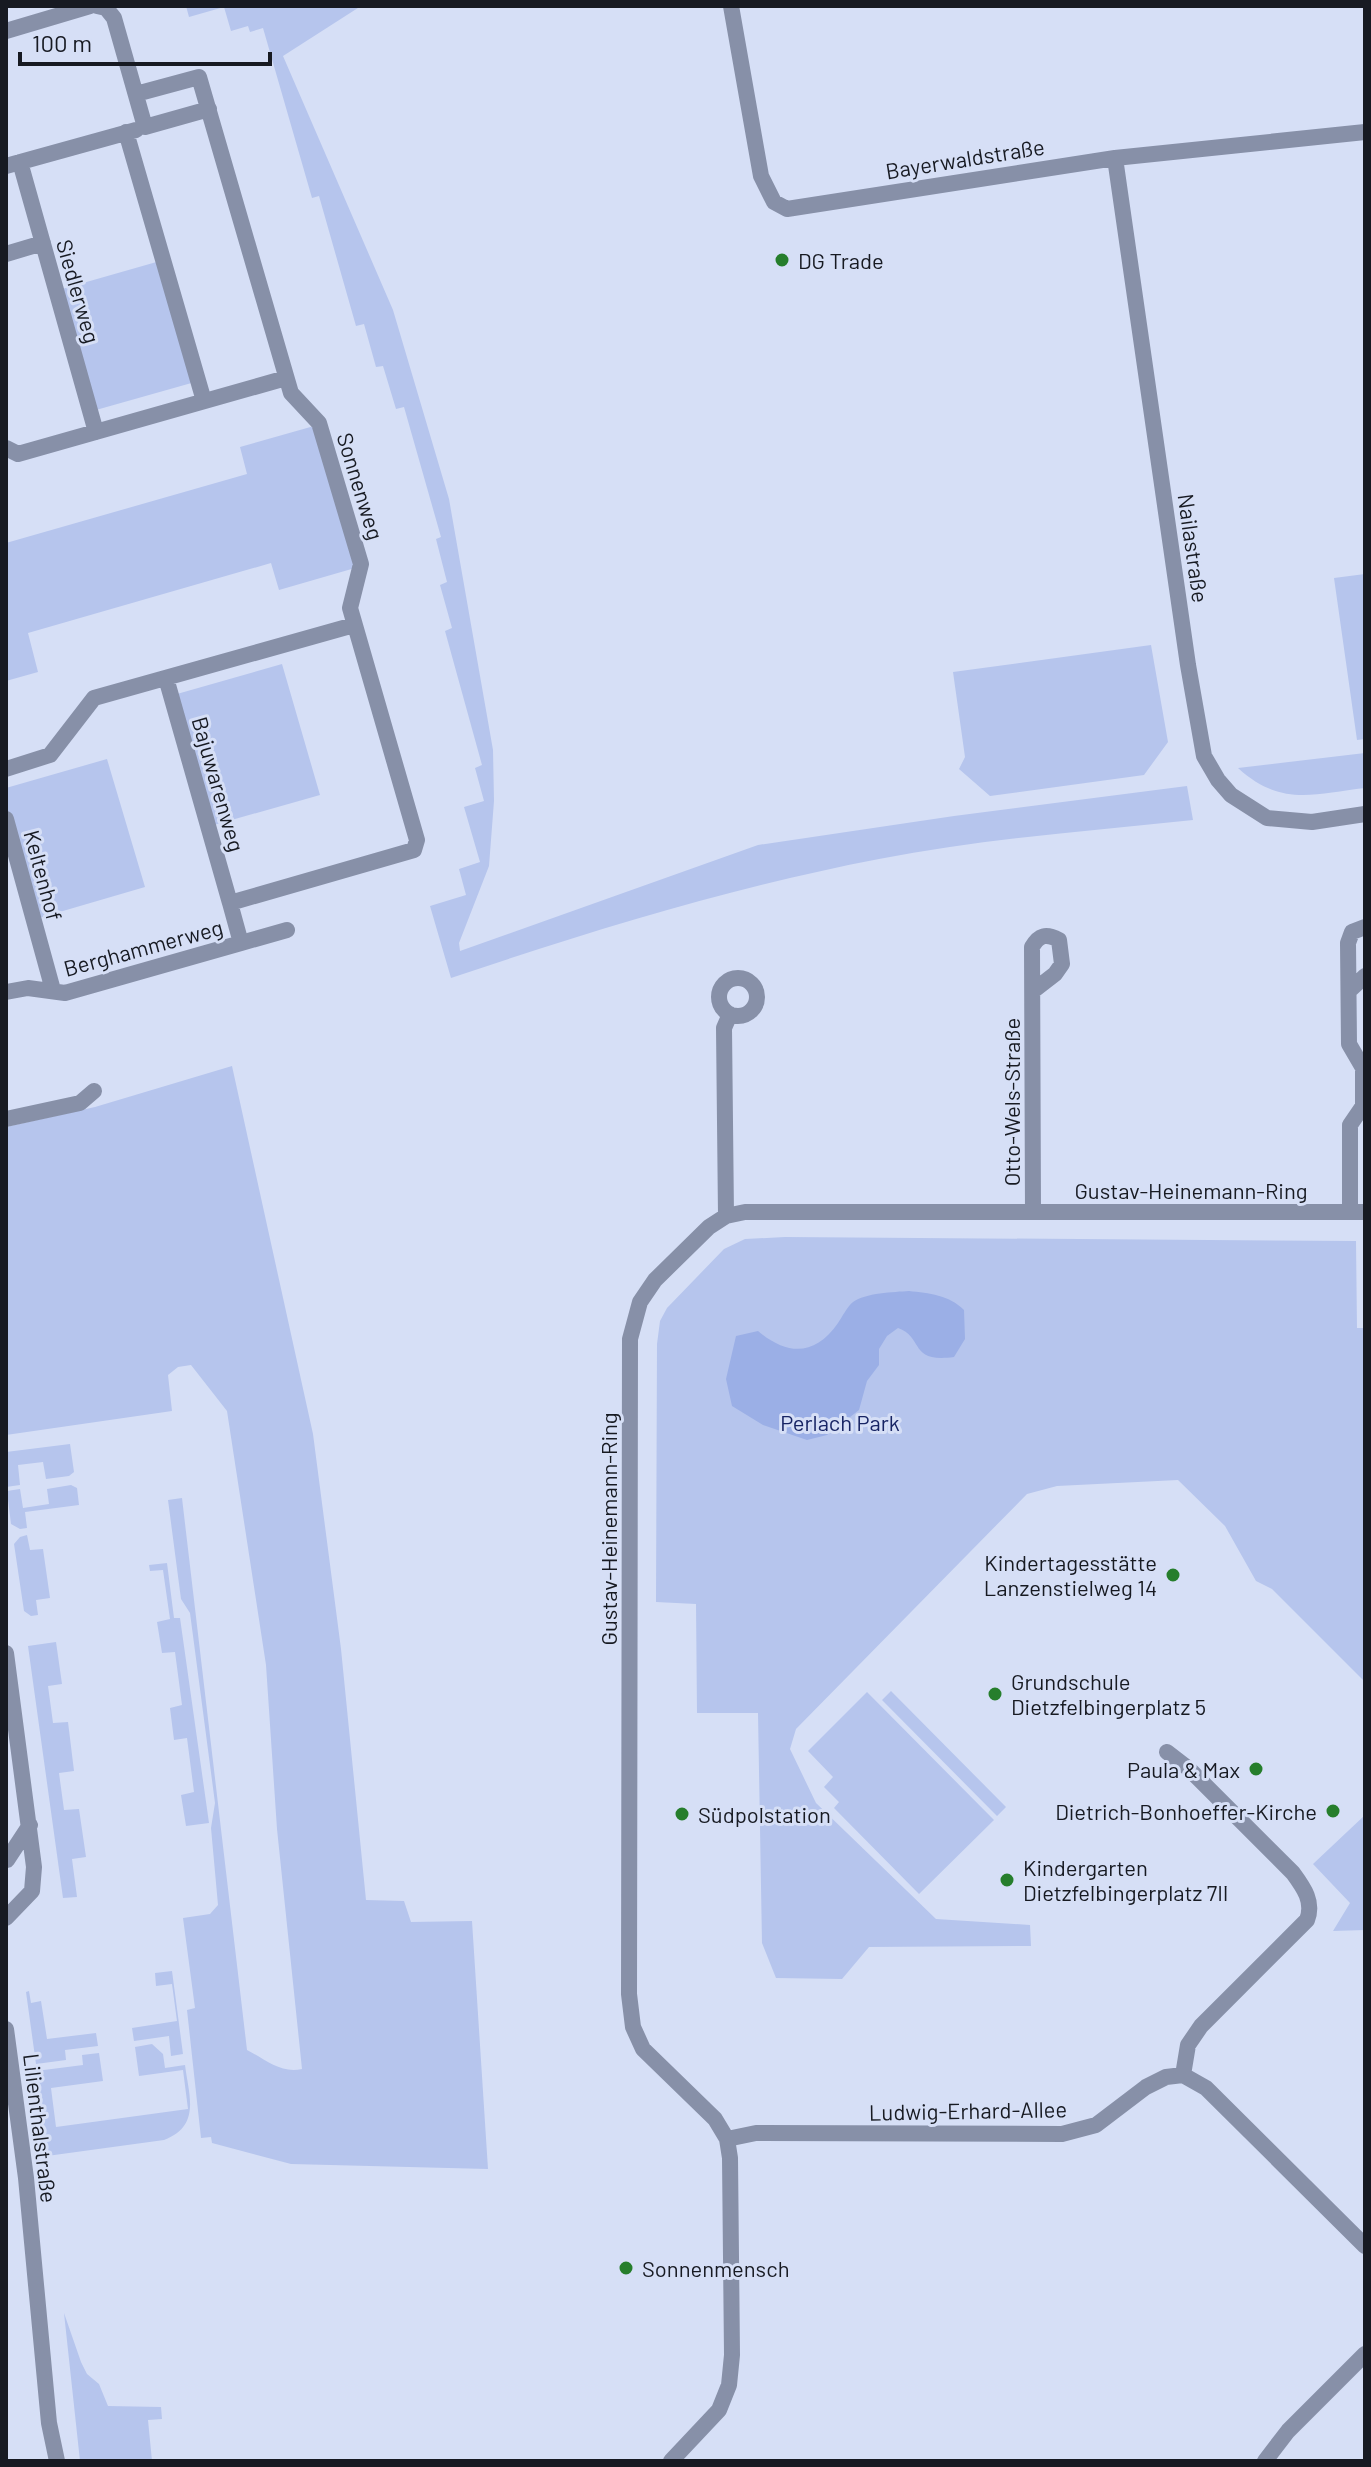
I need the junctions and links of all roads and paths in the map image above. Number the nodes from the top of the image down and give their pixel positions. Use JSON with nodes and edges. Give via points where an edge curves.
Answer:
{"nodes":[{"id":1,"x":731,"y":6,"type":"edge"},
{"id":2,"x":98,"y":7,"type":"edge"},
{"id":3,"x":6,"y":31,"type":"edge"},
{"id":4,"x":136,"y":94,"type":"junction"},
{"id":5,"x":209,"y":109,"type":"junction"},
{"id":6,"x":145,"y":127,"type":"junction"},
{"id":7,"x":126,"y":132,"type":"junction"},
{"id":8,"x":1365,"y":132,"type":"edge"},
{"id":9,"x":1115,"y":158,"type":"junction"},
{"id":10,"x":13,"y":164,"type":"edge"},
{"id":11,"x":43,"y":243,"type":"junction"},
{"id":12,"x":6,"y":254,"type":"edge"},
{"id":13,"x":286,"y":378,"type":"junction"},
{"id":14,"x":204,"y":401,"type":"junction"},
{"id":15,"x":96,"y":432,"type":"junction"},
{"id":16,"x":12,"y":451,"type":"edge"},
{"id":17,"x":354,"y":625,"type":"junction"},
{"id":18,"x":166,"y":678,"type":"junction"},
{"id":19,"x":6,"y":769,"type":"edge"},
{"id":20,"x":1365,"y":814,"type":"edge"},
{"id":21,"x":6,"y":819,"type":"edge"},
{"id":22,"x":417,"y":840,"type":"joint"},
{"id":23,"x":230,"y":903,"type":"junction"},
{"id":24,"x":1365,"y":927,"type":"edge"},
{"id":25,"x":287,"y":930,"type":"dead end"},
{"id":26,"x":241,"y":943,"type":"junction"},
{"id":27,"x":1365,"y":976,"type":"edge"},
{"id":28,"x":53,"y":990,"type":"junction"},
{"id":29,"x":1033,"y":991,"type":"dead end"},
{"id":30,"x":1349,"y":991,"type":"junction"},
{"id":31,"x":6,"y":992,"type":"edge"},
{"id":32,"x":730,"y":1014,"type":"dead end"},
{"id":33,"x":94,"y":1091,"type":"dead end"},
{"id":34,"x":6,"y":1119,"type":"edge"},
{"id":35,"x":1033,"y":1212,"type":"junction"},
{"id":36,"x":1358,"y":1212,"type":"edge"},
{"id":37,"x":726,"y":1216,"type":"junction"},
{"id":38,"x":6,"y":1653,"type":"edge"},
{"id":39,"x":1167,"y":1752,"type":"dead end"},
{"id":40,"x":30,"y":1825,"type":"junction"},
{"id":41,"x":7,"y":1860,"type":"edge"},
{"id":42,"x":33,"y":1877,"type":"junction"},
{"id":43,"x":10,"y":1909,"type":"edge"},
{"id":44,"x":6,"y":2029,"type":"edge"},
{"id":45,"x":1183,"y":2075,"type":"junction"},
{"id":46,"x":727,"y":2139,"type":"junction"},
{"id":47,"x":1365,"y":2246,"type":"edge"},
{"id":48,"x":1365,"y":2354,"type":"edge"},
{"id":49,"x":57,"y":2461,"type":"edge"},
{"id":50,"x":671,"y":2461,"type":"edge"},
{"id":51,"x":1265,"y":2461,"type":"edge"}],
"edges":[{"from":1,"to":9,"type":"street","name":"Bayerwaldstraße","via":[[761,176],[774,202],[787,209]]},
{"from":2,"to":3,"type":"street"},
{"from":2,"to":4,"type":"street","via":[[114,18]]},
{"from":4,"to":5,"type":"street","name":"Sonnenweg","via":[[199,77]]},
{"from":4,"to":6,"type":"street"},
{"from":5,"to":6,"type":"street"},
{"from":5,"to":13,"type":"street","name":"Sonnenweg"},
{"from":6,"to":7,"type":"street","name":"Siedlerweg"},
{"from":7,"to":10,"type":"street","name":"Siedlerweg"},
{"from":7,"to":14,"type":"street"},
{"from":8,"to":9,"type":"street","name":"Bayerwaldstraße"},
{"from":9,"to":20,"type":"street","name":"Nailastraße","via":[[1204,756],[1231,795],[1267,818],[1312,822]]},
{"from":10,"to":11,"type":"street","name":"Siedlerweg"},
{"from":11,"to":12,"type":"street"},
{"from":11,"to":15,"type":"street","name":"Siedlerweg"},
{"from":13,"to":14,"type":"street"},
{"from":13,"to":17,"type":"street","name":"Sonnenweg","via":[[291,393],[319,423],[361,564],[350,608]]},
{"from":14,"to":15,"type":"street"},
{"from":15,"to":16,"type":"street"},
{"from":17,"to":18,"type":"street"},
{"from":17,"to":22,"type":"street","name":"Sonnenweg"},
{"from":18,"to":19,"type":"street","via":[[94,698],[50,755]]},
{"from":18,"to":23,"type":"street","name":"Bajuwarenweg"},
{"from":21,"to":28,"type":"street","name":"Keltenhof"},
{"from":22,"to":23,"type":"street","name":"Berghammerweg","via":[[414,850]]},
{"from":23,"to":26,"type":"street","name":"Berghammerweg"},
{"from":24,"to":30,"type":"street","via":[[1349,936]]},
{"from":25,"to":26,"type":"street"},
{"from":26,"to":28,"type":"street","name":"Berghammerweg","via":[[65,993]]},
{"from":27,"to":30,"type":"street"},
{"from":28,"to":31,"type":"street","name":"Berghammerweg"},
{"from":29,"to":35,"type":"street","name":"Otto-Wels-Straße"},
{"from":30,"to":36,"type":"street","via":[[1349,1044],[1363,1068],[1363,1106],[1350,1125]]},
{"from":32,"to":37,"type":"street","via":[[724,1028]]},
{"from":33,"to":34,"type":"street","via":[[80,1103]]},
{"from":35,"to":36,"type":"street","name":"Gustav-Heinemann-Ring"},
{"from":35,"to":37,"type":"street","name":"Gustav-Heinemann-Ring"},
{"from":37,"to":46,"type":"street","name":"Gustav-Heinemann-Ring","via":[[655,1280],[640,1302],[630,1339],[627,1892],[629,1994],[637,2038],[715,2119]]},
{"from":38,"to":40,"type":"street"},
{"from":39,"to":45,"type":"street","via":[[1293,1873],[1310,1911],[1307,1920],[1201,2026],[1188,2045]]},
{"from":40,"to":41,"type":"street"},
{"from":40,"to":42,"type":"street"},
{"from":41,"to":42,"type":"street","via":[[24,1864]]},
{"from":42,"to":43,"type":"street","via":[[29,1898]]},
{"from":44,"to":49,"type":"street","name":"Lilienthalstraße"},
{"from":45,"to":46,"type":"street","name":"Ludwig-Erhard-Allee","via":[[1146,2087],[1096,2125],[1062,2134],[756,2133]]},
{"from":45,"to":47,"type":"street","via":[[1206,2088]]},
{"from":46,"to":50,"type":"street","via":[[732,2214],[729,2385],[719,2410]]},
{"from":48,"to":51,"type":"street"}]}
